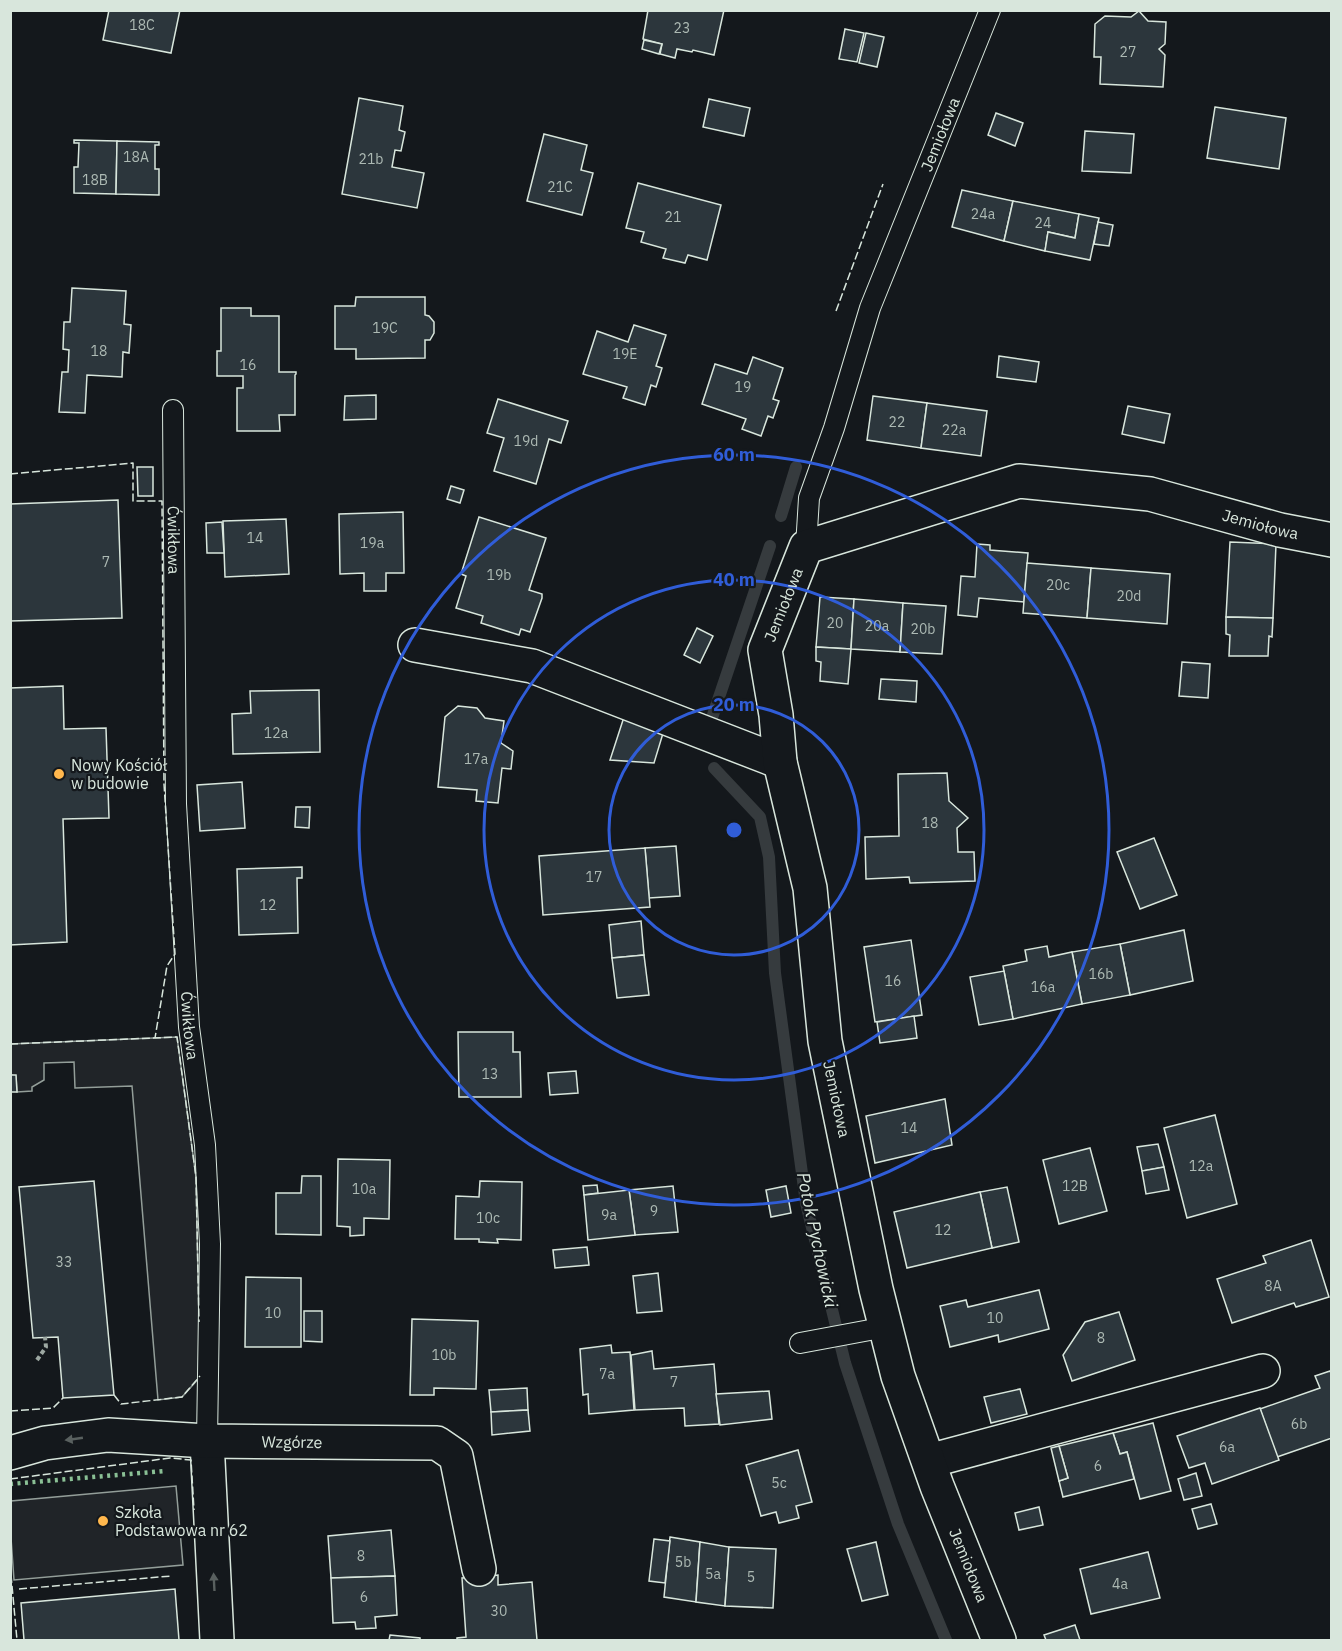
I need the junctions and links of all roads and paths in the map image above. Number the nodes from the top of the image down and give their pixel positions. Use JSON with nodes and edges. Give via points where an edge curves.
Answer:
{"nodes":[{"id":1,"x":990,"y":10,"type":"edge"},
{"id":2,"x":174,"y":410,"type":"dead end"},
{"id":3,"x":1332,"y":540,"type":"edge"},
{"id":4,"x":806,"y":547,"type":"junction"},
{"id":5,"x":415,"y":645,"type":"dead end"},
{"id":6,"x":780,"y":762,"type":"junction"},
{"id":7,"x":886,"y":1328,"type":"junction"},
{"id":8,"x":45,"y":1337,"type":"dead end"},
{"id":9,"x":800,"y":1343,"type":"dead end"},
{"id":10,"x":37,"y":1360,"type":"dead end"},
{"id":11,"x":1263,"y":1371,"type":"dead end"},
{"id":12,"x":207,"y":1442,"type":"junction"},
{"id":13,"x":10,"y":1453,"type":"edge"},
{"id":14,"x":928,"y":1461,"type":"junction"},
{"id":15,"x":479,"y":1569,"type":"dead end"},
{"id":16,"x":217,"y":1641,"type":"edge"},
{"id":17,"x":999,"y":1641,"type":"edge"}],
"edges":[{"from":1,"to":4,"type":"lane","name":"Jemiołowa","via":[[870,308],[809,498]]},
{"from":2,"to":12,"type":"lane","name":"Ćwikłowa","via":[[176,804],[189,1027],[205,1145],[210,1244]]},
{"from":3,"to":4,"type":"street","name":"Jemiołowa","via":[[1280,530],[1150,494],[1019,481]]},
{"from":4,"to":6,"type":"street","name":"Jemiołowa","via":[[765,650]]},
{"from":5,"to":6,"type":"street","via":[[532,666]]},
{"from":6,"to":7,"type":"street","name":"Jemiołowa","via":[[810,888],[825,1041]]},
{"from":7,"to":9,"type":"lane"},
{"from":7,"to":14,"type":"street","name":"Jemiołowa","via":[[898,1376]]},
{"from":8,"to":10,"type":"path","via":[[46,1347]]},
{"from":11,"to":14,"type":"street"},
{"from":12,"to":13,"type":"street","name":"Wzgórze","one_way":true,"via":[[108,1435],[45,1443]]},
{"from":12,"to":15,"type":"street","name":"Wzgórze","via":[[437,1443],[456,1456]]},
{"from":16,"to":12,"type":"street","name":"Ćwikłowa","one_way":true},
{"from":14,"to":17,"type":"street","name":"Jemiołowa"}]}
